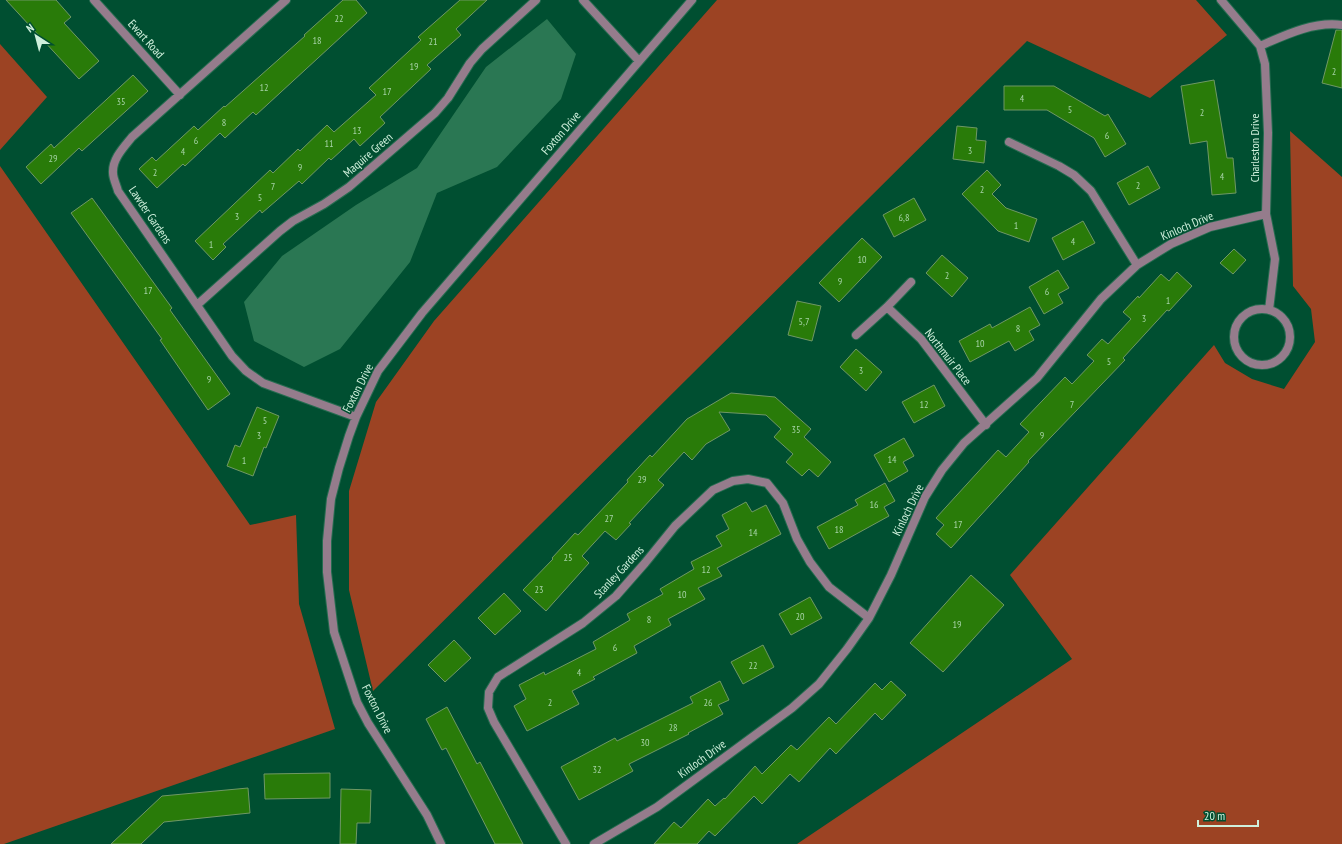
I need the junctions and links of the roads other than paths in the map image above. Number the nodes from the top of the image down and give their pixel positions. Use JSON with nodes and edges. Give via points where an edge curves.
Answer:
{"nodes":[{"id":1,"x":94,"y":0,"type":"edge"},
{"id":2,"x":286,"y":0,"type":"edge"},
{"id":3,"x":536,"y":0,"type":"edge"},
{"id":4,"x":583,"y":0,"type":"edge"},
{"id":5,"x":692,"y":0,"type":"edge"},
{"id":6,"x":1221,"y":0,"type":"edge"},
{"id":7,"x":1342,"y":25,"type":"edge"},
{"id":8,"x":1260,"y":46,"type":"junction"},
{"id":9,"x":639,"y":61,"type":"junction"},
{"id":10,"x":180,"y":95,"type":"junction"},
{"id":11,"x":1009,"y":142,"type":"dead end"},
{"id":12,"x":1266,"y":214,"type":"junction"},
{"id":13,"x":1137,"y":265,"type":"junction"},
{"id":14,"x":911,"y":282,"type":"dead end"},
{"id":15,"x":197,"y":305,"type":"junction"},
{"id":16,"x":887,"y":307,"type":"junction"},
{"id":17,"x":1269,"y":310,"type":"junction"},
{"id":18,"x":856,"y":335,"type":"dead end"},
{"id":19,"x":356,"y":417,"type":"junction"},
{"id":20,"x":986,"y":425,"type":"junction"},
{"id":21,"x":869,"y":618,"type":"junction"},
{"id":22,"x":441,"y":844,"type":"edge"},
{"id":23,"x":566,"y":844,"type":"edge"},
{"id":24,"x":594,"y":844,"type":"edge"}],
"edges":[{"from":1,"to":10,"type":"street","name":"Ewart Road"},
{"from":2,"to":10,"type":"street","name":"Lawder Gardens"},
{"from":3,"to":15,"type":"street","name":"Maquire Green","via":[[482,49],[435,113],[336,197],[280,231]]},
{"from":4,"to":9,"type":"street"},
{"from":5,"to":9,"type":"street","name":"Foxton Drive"},
{"from":6,"to":8,"type":"street","name":"Charleston Drive"},
{"from":7,"to":8,"type":"street","via":[[1333,24],[1302,30]]},
{"from":8,"to":12,"type":"street","name":"Charleston Drive","via":[[1265,64],[1268,126]]},
{"from":9,"to":19,"type":"street","name":"Foxton Drive","via":[[422,314],[378,371]]},
{"from":10,"to":15,"type":"street","name":"Lawder Gardens","via":[[132,137],[117,158],[113,174],[118,191]]},
{"from":11,"to":13,"type":"street","via":[[1059,166],[1074,175],[1091,191]]},
{"from":12,"to":13,"type":"street","name":"Kinloch Drive","via":[[1210,227],[1171,244]]},
{"from":12,"to":17,"type":"street","name":"Charleston Drive","via":[[1275,259]]},
{"from":13,"to":20,"type":"street","name":"Kinloch Drive","via":[[1102,299],[1037,378]]},
{"from":14,"to":16,"type":"street"},
{"from":15,"to":19,"type":"street","name":"Lawder Gardens","via":[[232,356],[246,371],[263,383]]},
{"from":16,"to":18,"type":"street"},
{"from":16,"to":20,"type":"street","name":"Northmuir Place","via":[[921,339]]},
{"from":17,"to":17,"type":"street","via":[[1283,319],[1289,343],[1286,351],[1277,360],[1257,364],[1241,356],[1236,348],[1234,331],[1238,322],[1252,311]]},
{"from":19,"to":22,"type":"street","name":"Foxton Drive","via":[[331,499],[327,572],[334,632],[357,702],[427,815]]},
{"from":20,"to":21,"type":"street","name":"Kinloch Drive","via":[[964,443],[942,470],[925,498]]},
{"from":21,"to":23,"type":"street","name":"Stanley Gardens","via":[[829,587],[810,562],[784,503],[767,483],[748,478],[733,481],[713,490],[674,526],[616,596],[583,623],[498,677],[489,692],[488,708],[494,722]]},
{"from":21,"to":24,"type":"street","name":"Kinloch Drive","via":[[819,684],[792,708],[657,807]]}]}
